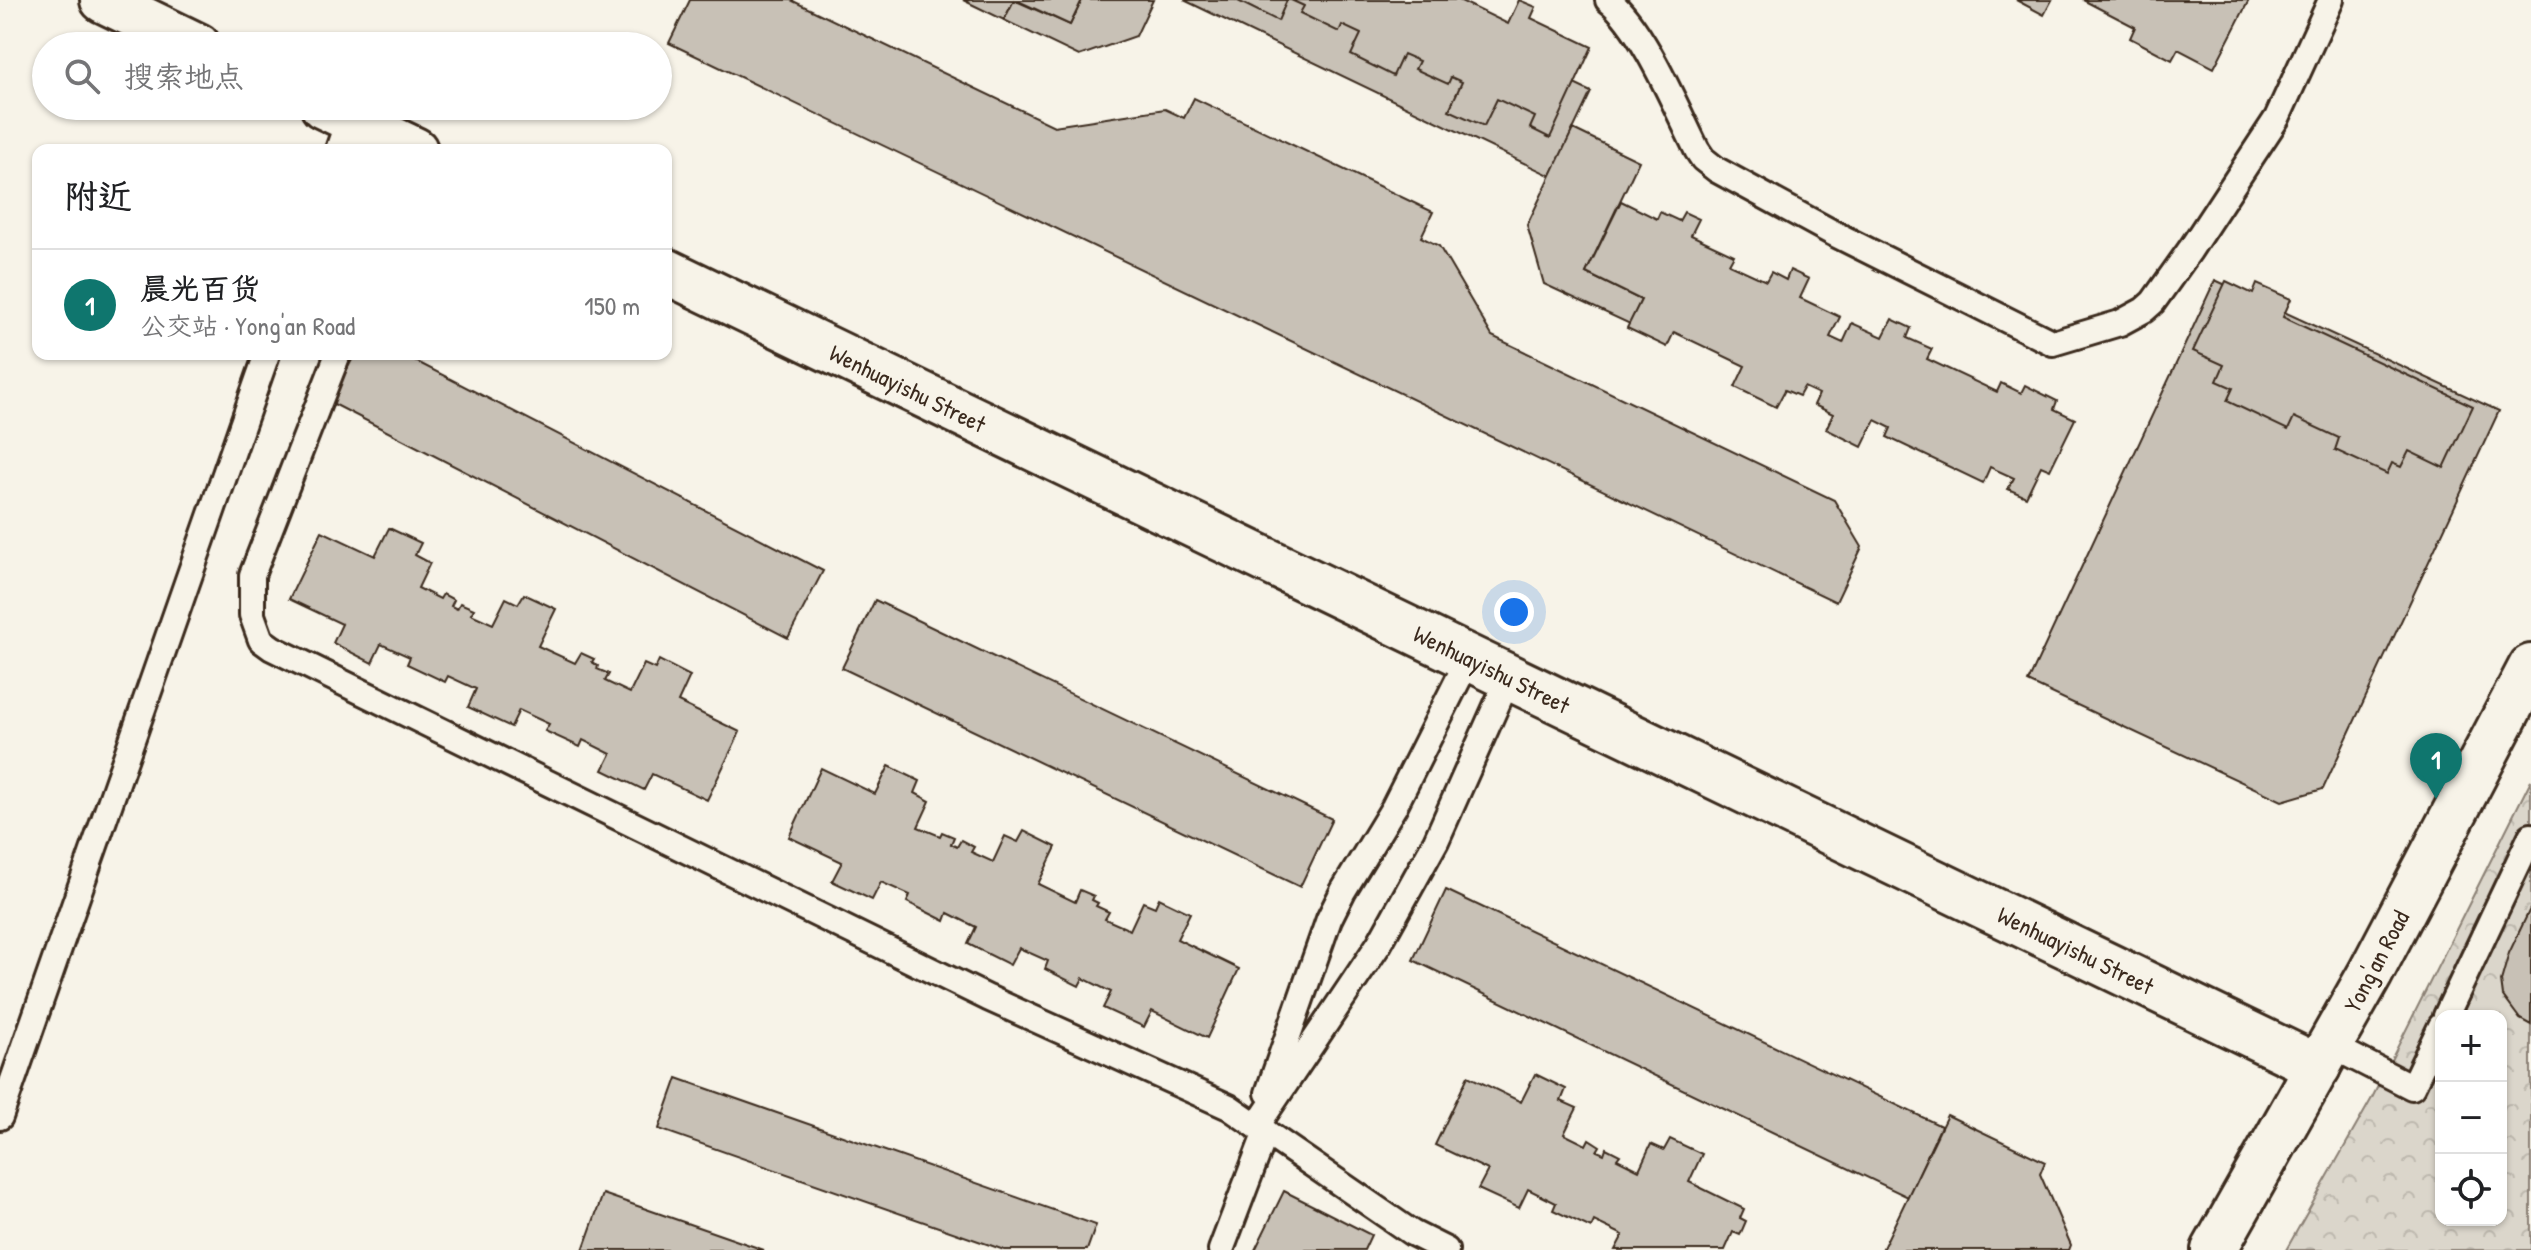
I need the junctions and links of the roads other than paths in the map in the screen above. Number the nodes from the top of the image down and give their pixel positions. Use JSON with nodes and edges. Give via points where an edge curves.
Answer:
{"nodes":[{"id":1,"x":103,"y":0,"type":"edge"},
{"id":2,"x":1608,"y":0,"type":"edge"},
{"id":3,"x":2331,"y":0,"type":"edge"},
{"id":4,"x":169,"y":32,"type":"edge"},
{"id":5,"x":337,"y":125,"type":"edge"},
{"id":6,"x":396,"y":144,"type":"edge"},
{"id":7,"x":672,"y":274,"type":"edge"},
{"id":8,"x":265,"y":360,"type":"edge"},
{"id":9,"x":336,"y":360,"type":"edge"},
{"id":10,"x":1469,"y":658,"type":"junction"},
{"id":11,"x":2531,"y":667,"type":"edge"},
{"id":12,"x":1509,"y":677,"type":"junction"},
{"id":13,"x":2531,"y":836,"type":"edge"},
{"id":14,"x":2449,"y":1010,"type":"edge"},
{"id":15,"x":2435,"y":1039,"type":"edge"},
{"id":16,"x":2324,"y":1056,"type":"junction"},
{"id":17,"x":0,"y":1117,"type":"edge"},
{"id":18,"x":1262,"y":1129,"type":"junction"},
{"id":19,"x":1221,"y":1250,"type":"edge"},
{"id":20,"x":1446,"y":1250,"type":"edge"},
{"id":21,"x":2214,"y":1250,"type":"edge"}],
"edges":[{"from":1,"to":4,"type":"street"},
{"from":2,"to":3,"type":"lane","via":[[1640,39],[1697,150],[1717,170],[2053,343],[2120,323],[2153,302],[2277,118]]},
{"from":5,"to":6,"type":"street"},
{"from":7,"to":10,"type":"street","name":"Wenhuayishu Street"},
{"from":8,"to":17,"type":"lane"},
{"from":9,"to":18,"type":"lane","via":[[252,575],[252,615],[261,640],[988,998],[1229,1107]]},
{"from":10,"to":12,"type":"street","name":"Wenhuayishu Street"},
{"from":10,"to":18,"type":"lane","via":[[1394,807],[1329,919]]},
{"from":11,"to":16,"type":"street","name":"Yong'an Road"},
{"from":12,"to":16,"type":"street","name":"Wenhuayishu Street"},
{"from":12,"to":18,"type":"lane","via":[[1436,841],[1379,944]]},
{"from":13,"to":14,"type":"lane"},
{"from":15,"to":16,"type":"lane","via":[[2412,1087]]},
{"from":16,"to":21,"type":"street","name":"Yong'an Road"},
{"from":18,"to":19,"type":"lane"},
{"from":18,"to":20,"type":"lane","via":[[1412,1233]]}]}
